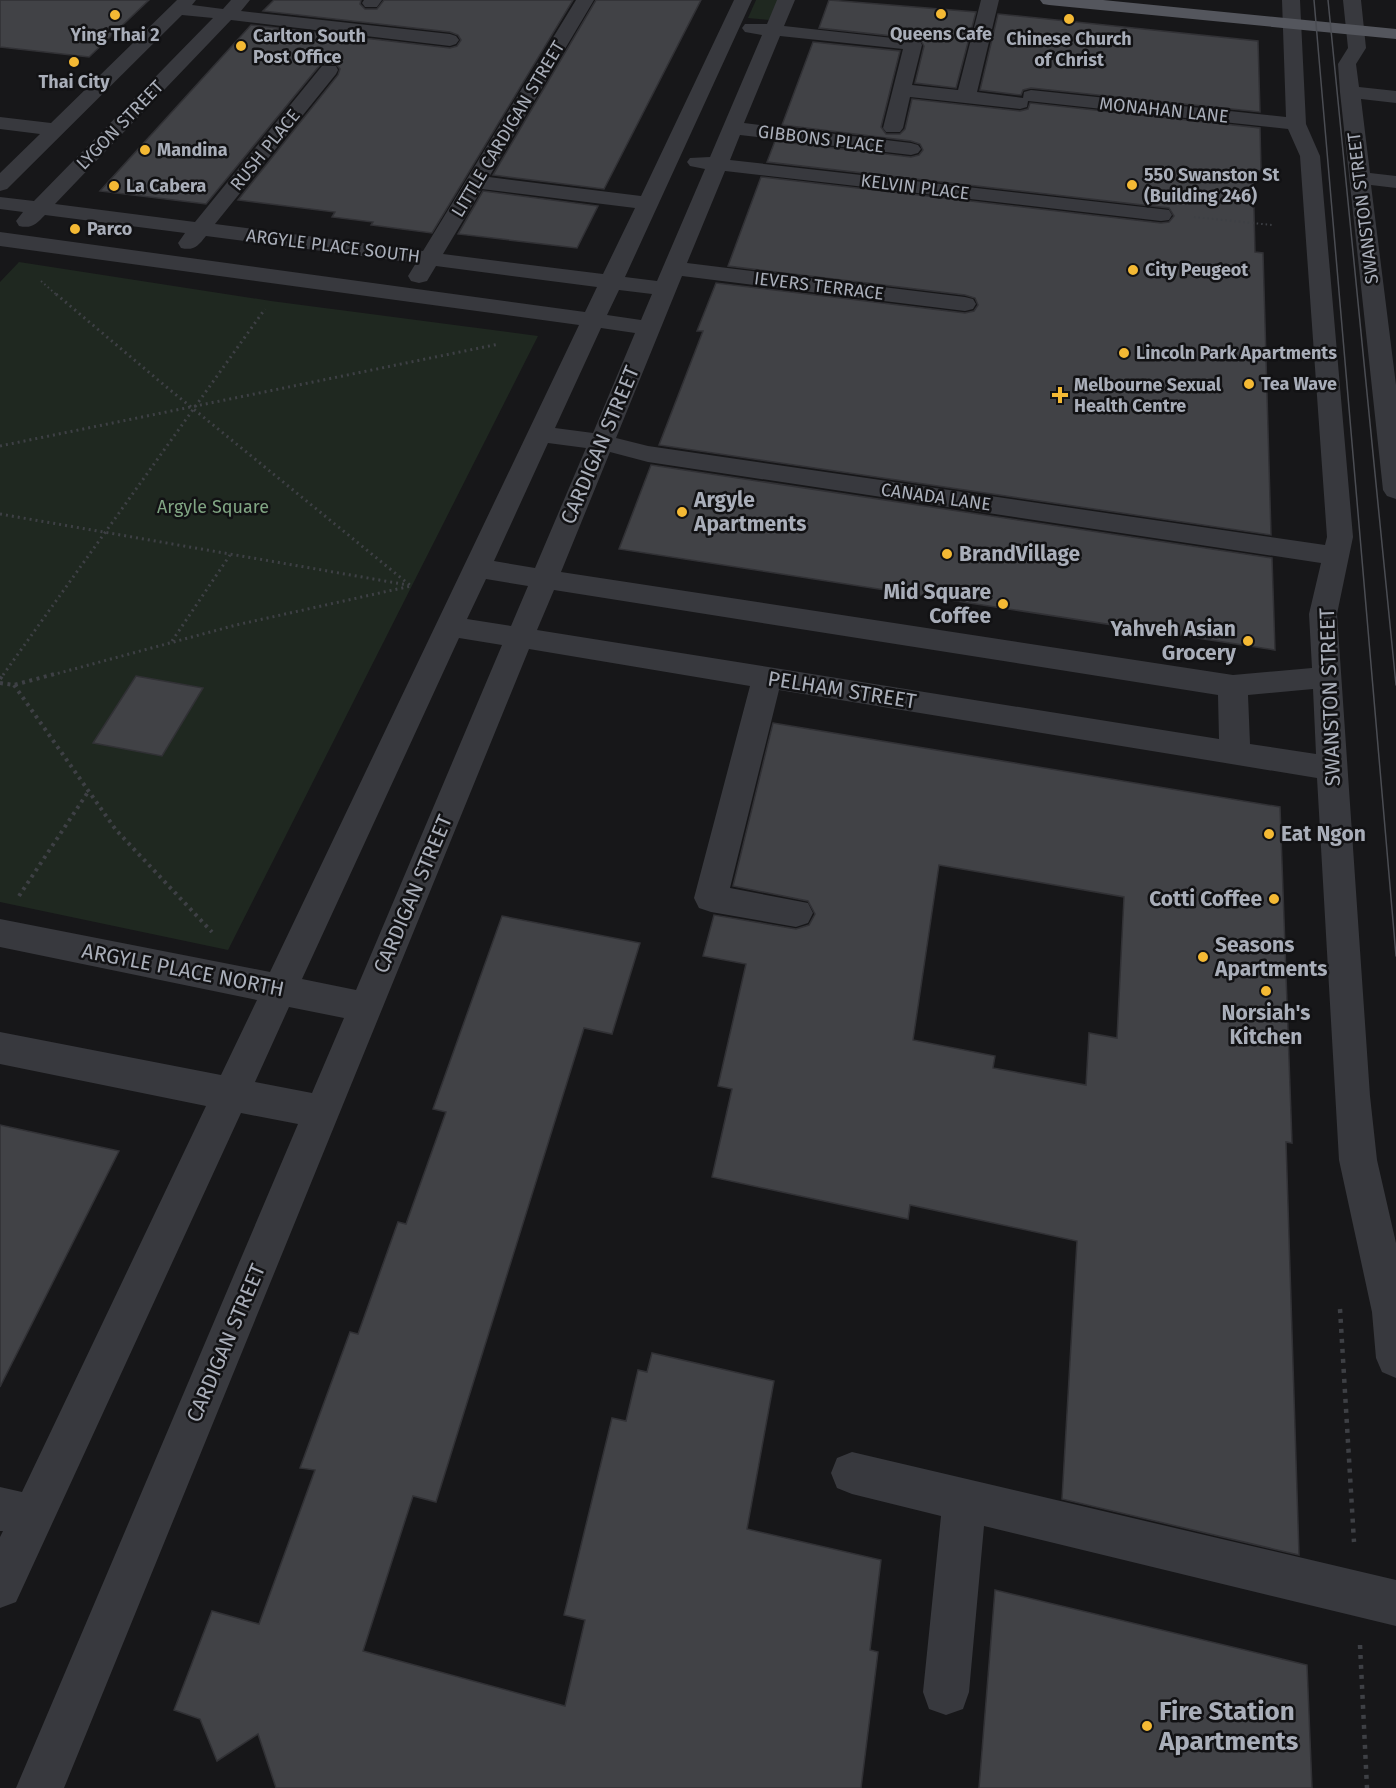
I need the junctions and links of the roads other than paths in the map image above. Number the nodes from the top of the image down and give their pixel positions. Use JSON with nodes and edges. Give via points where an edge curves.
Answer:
{"nodes":[{"id":1,"x":241,"y":0,"type":"edge"},
{"id":2,"x":585,"y":0,"type":"edge"},
{"id":3,"x":786,"y":0,"type":"edge"},
{"id":4,"x":990,"y":0,"type":"edge"},
{"id":5,"x":1049,"y":0,"type":"edge"},
{"id":6,"x":1213,"y":0,"type":"edge"},
{"id":7,"x":183,"y":5,"type":"edge"},
{"id":8,"x":1291,"y":11,"type":"edge"},
{"id":9,"x":737,"y":13,"type":"edge"},
{"id":10,"x":227,"y":15,"type":"junction"},
{"id":11,"x":1354,"y":15,"type":"edge"},
{"id":12,"x":1396,"y":18,"type":"edge"},
{"id":13,"x":773,"y":30,"type":"junction"},
{"id":14,"x":1396,"y":34,"type":"edge"},
{"id":15,"x":450,"y":40,"type":"dead end"},
{"id":16,"x":329,"y":70,"type":"dead end"},
{"id":17,"x":901,"y":90,"type":"junction"},
{"id":18,"x":1350,"y":92,"type":"junction"},
{"id":19,"x":966,"y":97,"type":"junction"},
{"id":20,"x":1396,"y":97,"type":"edge"},
{"id":21,"x":0,"y":123,"type":"edge"},
{"id":22,"x":1296,"y":124,"type":"junction"},
{"id":23,"x":732,"y":128,"type":"junction"},
{"id":24,"x":893,"y":128,"type":"dead end"},
{"id":25,"x":56,"y":129,"type":"junction"},
{"id":26,"x":911,"y":149,"type":"dead end"},
{"id":27,"x":669,"y":158,"type":"junction"},
{"id":28,"x":717,"y":164,"type":"junction"},
{"id":29,"x":1360,"y":178,"type":"junction"},
{"id":30,"x":476,"y":182,"type":"junction"},
{"id":31,"x":1396,"y":182,"type":"edge"},
{"id":32,"x":0,"y":185,"type":"edge"},
{"id":33,"x":0,"y":203,"type":"edge"},
{"id":34,"x":648,"y":203,"type":"junction"},
{"id":35,"x":39,"y":208,"type":"junction"},
{"id":36,"x":1161,"y":215,"type":"road end"},
{"id":37,"x":200,"y":229,"type":"junction"},
{"id":38,"x":3,"y":243,"type":"edge"},
{"id":39,"x":430,"y":258,"type":"junction"},
{"id":40,"x":173,"y":262,"type":"junction"},
{"id":41,"x":669,"y":279,"type":"junction"},
{"id":42,"x":611,"y":282,"type":"junction"},
{"id":43,"x":408,"y":294,"type":"junction"},
{"id":44,"x":965,"y":304,"type":"dead end"},
{"id":45,"x":592,"y":320,"type":"junction"},
{"id":46,"x":649,"y":328,"type":"junction"},
{"id":47,"x":1390,"y":382,"type":"edge"},
{"id":48,"x":539,"y":434,"type":"junction"},
{"id":49,"x":601,"y":442,"type":"junction"},
{"id":50,"x":1396,"y":490,"type":"edge"},
{"id":51,"x":1334,"y":556,"type":"junction"},
{"id":52,"x":476,"y":568,"type":"junction"},
{"id":53,"x":544,"y":578,"type":"junction"},
{"id":54,"x":448,"y":626,"type":"junction"},
{"id":55,"x":520,"y":637,"type":"junction"},
{"id":56,"x":1326,"y":677,"type":"junction"},
{"id":57,"x":767,"y":678,"type":"junction"},
{"id":58,"x":1233,"y":686,"type":"junction"},
{"id":59,"x":1235,"y":753,"type":"junction"},
{"id":60,"x":1333,"y":769,"type":"junction"},
{"id":61,"x":796,"y":913,"type":"dead end"},
{"id":62,"x":7,"y":919,"type":"edge"},
{"id":63,"x":279,"y":990,"type":"junction"},
{"id":64,"x":366,"y":1007,"type":"junction"},
{"id":65,"x":0,"y":1048,"type":"edge"},
{"id":66,"x":230,"y":1093,"type":"junction"},
{"id":67,"x":321,"y":1112,"type":"junction"},
{"id":68,"x":1396,"y":1358,"type":"edge"},
{"id":69,"x":852,"y":1473,"type":"dead end"},
{"id":70,"x":965,"y":1499,"type":"junction"},
{"id":71,"x":16,"y":1512,"type":"edge"},
{"id":72,"x":0,"y":1586,"type":"edge"},
{"id":73,"x":1396,"y":1603,"type":"edge"},
{"id":74,"x":946,"y":1692,"type":"dead end"},
{"id":75,"x":40,"y":1788,"type":"edge"}],
"edges":[{"from":1,"to":10,"type":"street","name":"LYGON STREET"},
{"from":2,"to":30,"type":"street","name":"LITTLE CARDIGAN STREET"},
{"from":3,"to":13,"type":"street","name":"CARDIGAN STREET"},
{"from":4,"to":19,"type":"street"},
{"from":5,"to":8,"type":"main road"},
{"from":6,"to":8,"type":"main road"},
{"from":7,"to":10,"type":"street"},
{"from":7,"to":25,"type":"street","name":"LYGON STREET"},
{"from":8,"to":11,"type":"main road"},
{"from":8,"to":22,"type":"street","name":"SWANSTON STREET"},
{"from":9,"to":13,"type":"street"},
{"from":9,"to":27,"type":"street"},
{"from":10,"to":15,"type":"street"},
{"from":10,"to":35,"type":"street","name":"LYGON STREET"},
{"from":11,"to":12,"type":"main road"},
{"from":11,"to":14,"type":"main road"},
{"from":11,"to":18,"type":"street","name":"SWANSTON STREET","via":[[1357,48],[1347,64]]},
{"from":13,"to":17,"type":"street","via":[[913,45]]},
{"from":13,"to":23,"type":"street","name":"CARDIGAN STREET"},
{"from":16,"to":37,"type":"street","name":"RUSH PLACE"},
{"from":17,"to":19,"type":"street","name":"MONAHAN LANE"},
{"from":17,"to":24,"type":"street"},
{"from":18,"to":20,"type":"street"},
{"from":18,"to":29,"type":"street","name":"SWANSTON STREET"},
{"from":19,"to":22,"type":"street","name":"MONAHAN LANE"},
{"from":21,"to":25,"type":"street"},
{"from":22,"to":51,"type":"street","name":"SWANSTON STREET","via":[[1310,156],[1340,537]]},
{"from":23,"to":26,"type":"street","name":"GIBBONS PLACE"},
{"from":23,"to":28,"type":"street","name":"CARDIGAN STREET"},
{"from":25,"to":32,"type":"street","name":"LYGON STREET"},
{"from":27,"to":28,"type":"street","name":"KELVIN PLACE"},
{"from":27,"to":34,"type":"street"},
{"from":28,"to":36,"type":"street","name":"KELVIN PLACE"},
{"from":28,"to":41,"type":"street","name":"CARDIGAN STREET"},
{"from":29,"to":31,"type":"street"},
{"from":29,"to":47,"type":"street","name":"SWANSTON STREET"},
{"from":30,"to":34,"type":"street"},
{"from":30,"to":39,"type":"street","name":"LITTLE CARDIGAN STREET"},
{"from":33,"to":35,"type":"street","name":"ARGYLE PLACE SOUTH"},
{"from":34,"to":42,"type":"street"},
{"from":35,"to":37,"type":"street","name":"ARGYLE PLACE SOUTH"},
{"from":35,"to":38,"type":"street","name":"LYGON STREET"},
{"from":37,"to":39,"type":"street","name":"ARGYLE PLACE SOUTH"},
{"from":37,"to":40,"type":"street","name":"RUSH PLACE"},
{"from":38,"to":40,"type":"street","name":"ARGYLE PLACE SOUTH"},
{"from":39,"to":42,"type":"street","name":"ARGYLE PLACE SOUTH"},
{"from":39,"to":43,"type":"street","name":"LITTLE CARDIGAN STREET"},
{"from":40,"to":43,"type":"street","name":"ARGYLE PLACE SOUTH"},
{"from":41,"to":42,"type":"street","name":"ARGYLE PLACE SOUTH"},
{"from":41,"to":44,"type":"street","name":"IEVERS TERRACE"},
{"from":41,"to":46,"type":"street","name":"CARDIGAN STREET"},
{"from":42,"to":45,"type":"street"},
{"from":43,"to":45,"type":"street","name":"ARGYLE PLACE SOUTH"},
{"from":45,"to":46,"type":"street","name":"ARGYLE PLACE SOUTH"},
{"from":45,"to":48,"type":"street"},
{"from":46,"to":49,"type":"street","name":"CARDIGAN STREET"},
{"from":47,"to":50,"type":"street","name":"SWANSTON STREET"},
{"from":48,"to":49,"type":"street","name":"CANADA LANE"},
{"from":48,"to":52,"type":"street"},
{"from":49,"to":51,"type":"street","name":"CANADA LANE","via":[[648,454]]},
{"from":49,"to":53,"type":"street","name":"CARDIGAN STREET"},
{"from":51,"to":56,"type":"street","name":"SWANSTON STREET","via":[[1323,614]]},
{"from":52,"to":53,"type":"street"},
{"from":52,"to":54,"type":"street"},
{"from":53,"to":55,"type":"street","name":"CARDIGAN STREET"},
{"from":53,"to":58,"type":"street"},
{"from":54,"to":55,"type":"street","name":"PELHAM STREET"},
{"from":54,"to":63,"type":"street"},
{"from":55,"to":57,"type":"street","name":"PELHAM STREET"},
{"from":55,"to":64,"type":"street","name":"CARDIGAN STREET"},
{"from":56,"to":58,"type":"street"},
{"from":56,"to":60,"type":"street","name":"SWANSTON STREET"},
{"from":57,"to":59,"type":"street","name":"PELHAM STREET"},
{"from":57,"to":61,"type":"street","via":[[711,898]]},
{"from":58,"to":59,"type":"street"},
{"from":59,"to":60,"type":"street","name":"PELHAM STREET"},
{"from":60,"to":68,"type":"street","name":"SWANSTON STREET","via":[[1358,1160],[1392,1312]]},
{"from":62,"to":63,"type":"street","name":"ARGYLE PLACE NORTH"},
{"from":63,"to":64,"type":"street","name":"ARGYLE PLACE NORTH"},
{"from":63,"to":66,"type":"street"},
{"from":64,"to":67,"type":"street","name":"CARDIGAN STREET"},
{"from":65,"to":66,"type":"street"},
{"from":66,"to":67,"type":"street"},
{"from":66,"to":71,"type":"street"},
{"from":67,"to":75,"type":"street","name":"CARDIGAN STREET"},
{"from":69,"to":70,"type":"street"},
{"from":70,"to":73,"type":"street"},
{"from":70,"to":74,"type":"street"},
{"from":71,"to":72,"type":"street"}]}
